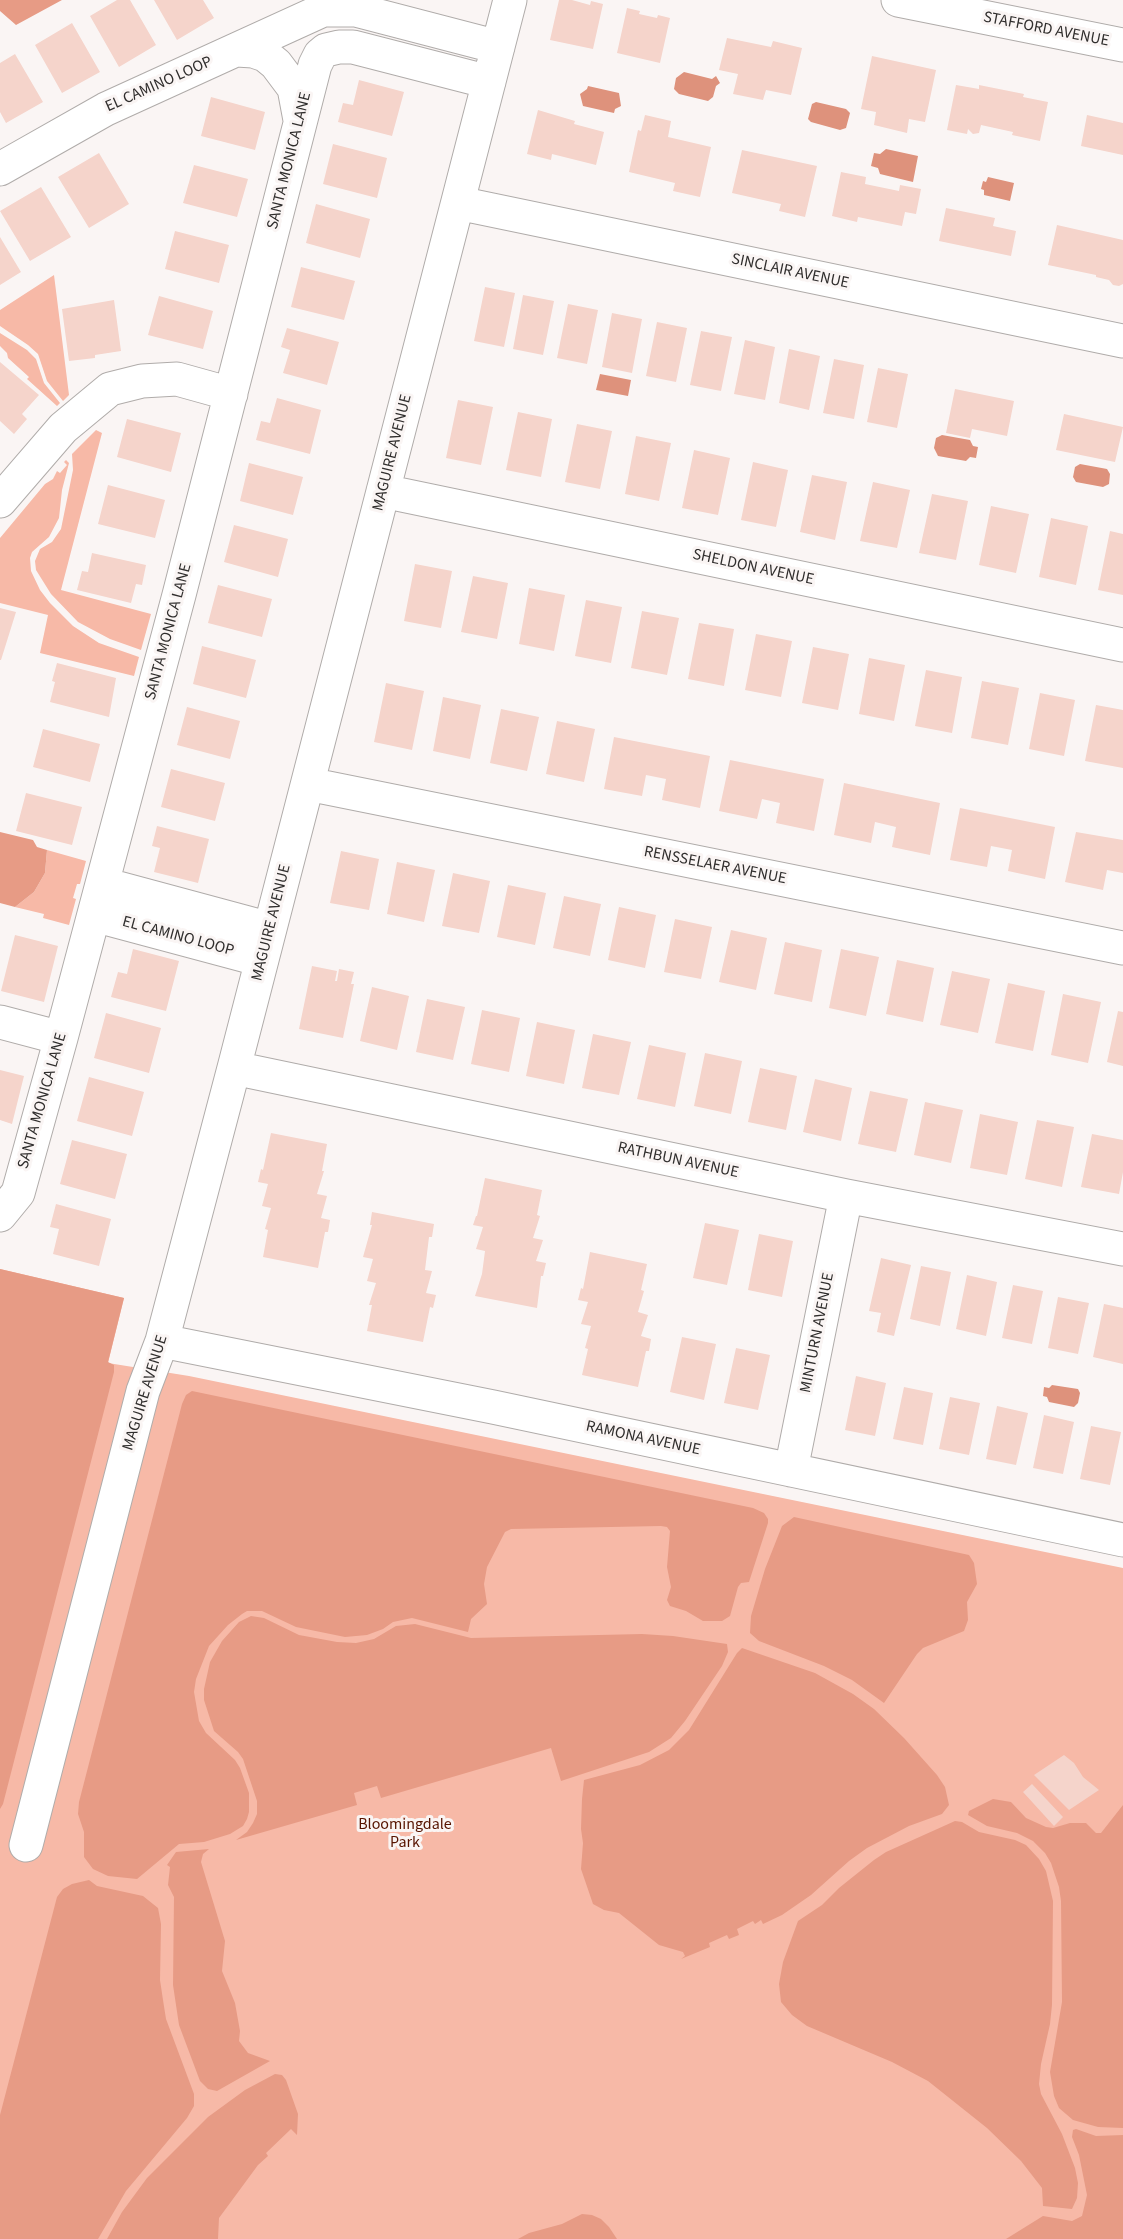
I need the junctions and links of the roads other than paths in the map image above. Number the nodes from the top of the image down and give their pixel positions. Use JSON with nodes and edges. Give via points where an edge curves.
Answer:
{"nodes":[{"id":1,"x":510,"y":0,"type":"edge"},
{"id":2,"x":898,"y":0,"type":"edge"},
{"id":3,"x":323,"y":10,"type":"junction"},
{"id":4,"x":1123,"y":45,"type":"edge"},
{"id":5,"x":498,"y":47,"type":"junction"},
{"id":6,"x":331,"y":48,"type":"junction"},
{"id":7,"x":237,"y":50,"type":"junction"},
{"id":8,"x":489,"y":82,"type":"junction"},
{"id":9,"x":300,"y":120,"type":"junction"},
{"id":10,"x":0,"y":169,"type":"edge"},
{"id":11,"x":458,"y":203,"type":"junction"},
{"id":12,"x":1123,"y":341,"type":"edge"},
{"id":13,"x":231,"y":394,"type":"junction"},
{"id":14,"x":383,"y":491,"type":"junction"},
{"id":15,"x":0,"y":501,"type":"edge"},
{"id":16,"x":1123,"y":645,"type":"edge"},
{"id":17,"x":308,"y":784,"type":"junction"},
{"id":18,"x":103,"y":884,"type":"junction"},
{"id":19,"x":94,"y":915,"type":"junction"},
{"id":20,"x":266,"y":944,"type":"junction"},
{"id":21,"x":1123,"y":948,"type":"edge"},
{"id":22,"x":0,"y":1022,"type":"edge"},
{"id":23,"x":62,"y":1038,"type":"junction"},
{"id":24,"x":234,"y":1068,"type":"junction"},
{"id":25,"x":846,"y":1196,"type":"junction"},
{"id":26,"x":0,"y":1215,"type":"edge"},
{"id":27,"x":1123,"y":1249,"type":"edge"},
{"id":28,"x":162,"y":1341,"type":"junction"},
{"id":29,"x":791,"y":1470,"type":"junction"},
{"id":30,"x":1123,"y":1540,"type":"edge"},
{"id":31,"x":26,"y":1845,"type":"dead end"}],
"edges":[{"from":1,"to":5,"type":"street","name":"MAGUIRE AVENUE"},
{"from":2,"to":4,"type":"street","name":"STAFFORD AVENUE"},
{"from":3,"to":5,"type":"street","via":[[356,10]]},
{"from":3,"to":6,"type":"street"},
{"from":3,"to":7,"type":"street","name":"EL CAMINO LOOP"},
{"from":5,"to":8,"type":"street","name":"MAGUIRE AVENUE"},
{"from":6,"to":8,"type":"street","via":[[353,47]]},
{"from":6,"to":9,"type":"street","name":"SANTA MONICA LANE","via":[[320,55],[315,65]]},
{"from":7,"to":9,"type":"street","via":[[265,55],[276,64],[294,88]]},
{"from":7,"to":10,"type":"street","name":"EL CAMINO LOOP","via":[[106,109]]},
{"from":8,"to":11,"type":"street","name":"MAGUIRE AVENUE"},
{"from":9,"to":13,"type":"street","name":"SANTA MONICA LANE"},
{"from":11,"to":12,"type":"street","name":"SINCLAIR AVENUE"},
{"from":11,"to":14,"type":"street","name":"MAGUIRE AVENUE"},
{"from":13,"to":15,"type":"street","via":[[177,379],[110,388],[63,428]]},
{"from":13,"to":18,"type":"street","name":"SANTA MONICA LANE"},
{"from":14,"to":16,"type":"street","name":"SHELDON AVENUE"},
{"from":14,"to":17,"type":"street","name":"MAGUIRE AVENUE"},
{"from":17,"to":20,"type":"street","name":"MAGUIRE AVENUE"},
{"from":17,"to":21,"type":"street","name":"RENSSELAER AVENUE"},
{"from":18,"to":19,"type":"street","name":"SANTA MONICA LANE"},
{"from":18,"to":20,"type":"street","name":"EL CAMINO LOOP"},
{"from":19,"to":20,"type":"street","name":"EL CAMINO LOOP"},
{"from":19,"to":23,"type":"street","name":"SANTA MONICA LANE"},
{"from":20,"to":24,"type":"street","name":"MAGUIRE AVENUE"},
{"from":22,"to":23,"type":"street"},
{"from":23,"to":26,"type":"street","name":"SANTA MONICA LANE","via":[[18,1193]]},
{"from":24,"to":25,"type":"street","name":"RATHBUN AVENUE"},
{"from":24,"to":28,"type":"street","name":"MAGUIRE AVENUE"},
{"from":25,"to":27,"type":"street","name":"RATHBUN AVENUE"},
{"from":25,"to":29,"type":"street","name":"MINTURN AVENUE"},
{"from":28,"to":29,"type":"street","name":"RAMONA AVENUE"},
{"from":28,"to":31,"type":"street","name":"MAGUIRE AVENUE","via":[[145,1384]]},
{"from":29,"to":30,"type":"street","name":"RAMONA AVENUE"}]}
